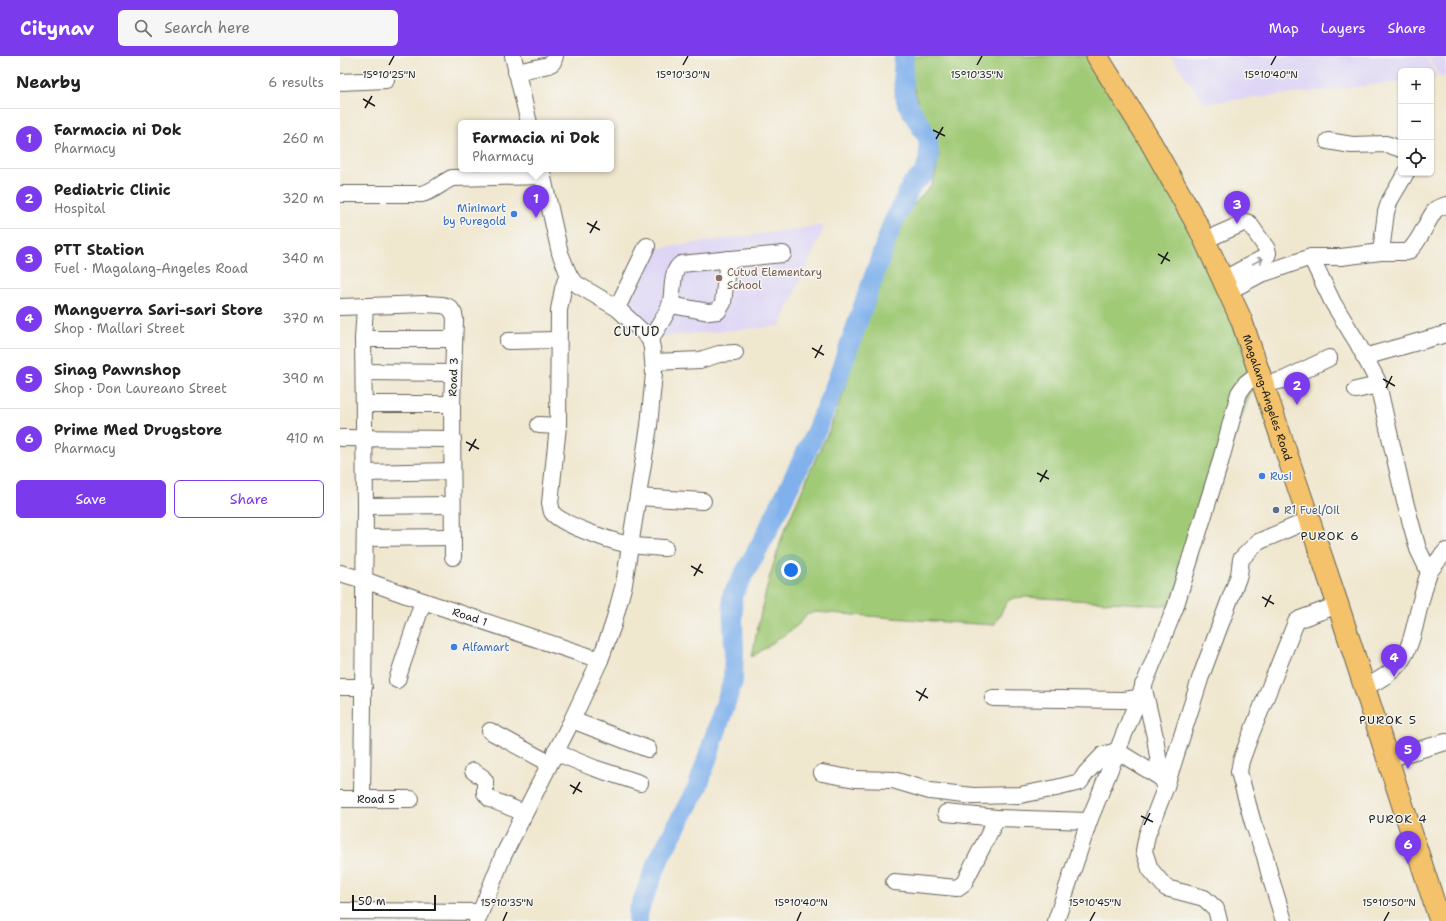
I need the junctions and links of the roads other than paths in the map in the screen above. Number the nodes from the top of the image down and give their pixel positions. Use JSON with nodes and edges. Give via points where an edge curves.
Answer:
{"nodes":[{"id":1,"x":512,"y":56,"type":"edge"},
{"id":2,"x":554,"y":56,"type":"edge"},
{"id":3,"x":1097,"y":56,"type":"edge"},
{"id":4,"x":516,"y":72,"type":"junction"},
{"id":5,"x":386,"y":80,"type":"dead end"},
{"id":6,"x":340,"y":82,"type":"edge"},
{"id":7,"x":528,"y":120,"type":"edge"},
{"id":8,"x":1328,"y":141,"type":"dead end"},
{"id":9,"x":1398,"y":148,"type":"edge"},
{"id":10,"x":542,"y":173,"type":"edge"},
{"id":11,"x":1404,"y":176,"type":"edge"},
{"id":12,"x":340,"y":194,"type":"edge"},
{"id":13,"x":1446,"y":205,"type":"edge"},
{"id":14,"x":1205,"y":240,"type":"junction"},
{"id":15,"x":647,"y":246,"type":"dead end"},
{"id":16,"x":1381,"y":252,"type":"junction"},
{"id":17,"x":783,"y":254,"type":"dead end"},
{"id":18,"x":1312,"y":257,"type":"junction"},
{"id":19,"x":728,"y":259,"type":"junction"},
{"id":20,"x":568,"y":273,"type":"junction"},
{"id":21,"x":1226,"y":285,"type":"junction"},
{"id":22,"x":671,"y":305,"type":"junction"},
{"id":23,"x":340,"y":307,"type":"edge"},
{"id":24,"x":365,"y":307,"type":"junction"},
{"id":25,"x":617,"y":308,"type":"junction"},
{"id":26,"x":1446,"y":334,"type":"edge"},
{"id":27,"x":363,"y":339,"type":"junction"},
{"id":28,"x":454,"y":339,"type":"junction"},
{"id":29,"x":558,"y":340,"type":"junction"},
{"id":30,"x":650,"y":340,"type":"junction"},
{"id":31,"x":508,"y":341,"type":"dead end"},
{"id":32,"x":735,"y":352,"type":"dead end"},
{"id":33,"x":1364,"y":357,"type":"junction"},
{"id":34,"x":1329,"y":358,"type":"dead end"},
{"id":35,"x":654,"y":362,"type":"junction"},
{"id":36,"x":364,"y":372,"type":"junction"},
{"id":37,"x":453,"y":373,"type":"junction"},
{"id":38,"x":1261,"y":379,"type":"junction"},
{"id":39,"x":1378,"y":385,"type":"junction"},
{"id":40,"x":1356,"y":390,"type":"dead end"},
{"id":41,"x":365,"y":404,"type":"junction"},
{"id":42,"x":452,"y":404,"type":"junction"},
{"id":43,"x":539,"y":425,"type":"dead end"},
{"id":44,"x":558,"y":426,"type":"junction"},
{"id":45,"x":340,"y":438,"type":"edge"},
{"id":46,"x":453,"y":438,"type":"junction"},
{"id":47,"x":364,"y":439,"type":"junction"},
{"id":48,"x":452,"y":471,"type":"junction"},
{"id":49,"x":365,"y":473,"type":"junction"},
{"id":50,"x":638,"y":497,"type":"junction"},
{"id":51,"x":704,"y":501,"type":"dead end"},
{"id":52,"x":452,"y":505,"type":"junction"},
{"id":53,"x":365,"y":506,"type":"junction"},
{"id":54,"x":1309,"y":520,"type":"junction"},
{"id":55,"x":452,"y":537,"type":"junction"},
{"id":56,"x":365,"y":538,"type":"junction"},
{"id":57,"x":630,"y":545,"type":"junction"},
{"id":58,"x":665,"y":548,"type":"dead end"},
{"id":59,"x":1446,"y":551,"type":"edge"},
{"id":60,"x":452,"y":558,"type":"dead end"},
{"id":61,"x":1429,"y":572,"type":"junction"},
{"id":62,"x":340,"y":573,"type":"edge"},
{"id":63,"x":364,"y":580,"type":"junction"},
{"id":64,"x":423,"y":601,"type":"junction"},
{"id":65,"x":1338,"y":605,"type":"junction"},
{"id":66,"x":600,"y":660,"type":"junction"},
{"id":67,"x":397,"y":680,"type":"dead end"},
{"id":68,"x":340,"y":687,"type":"edge"},
{"id":69,"x":364,"y":687,"type":"junction"},
{"id":70,"x":1364,"y":687,"type":"junction"},
{"id":71,"x":1141,"y":692,"type":"junction"},
{"id":72,"x":992,"y":698,"type":"dead end"},
{"id":73,"x":572,"y":720,"type":"junction"},
{"id":74,"x":490,"y":731,"type":"dead end"},
{"id":75,"x":1446,"y":742,"type":"edge"},
{"id":76,"x":648,"y":750,"type":"dead end"},
{"id":77,"x":1117,"y":752,"type":"junction"},
{"id":78,"x":552,"y":758,"type":"junction"},
{"id":79,"x":1387,"y":759,"type":"junction"},
{"id":80,"x":474,"y":771,"type":"dead end"},
{"id":81,"x":822,"y":773,"type":"dead end"},
{"id":82,"x":1164,"y":782,"type":"junction"},
{"id":83,"x":640,"y":783,"type":"dead end"},
{"id":84,"x":340,"y":799,"type":"edge"},
{"id":85,"x":362,"y":799,"type":"junction"},
{"id":86,"x":411,"y":799,"type":"dead end"},
{"id":87,"x":524,"y":813,"type":"junction"},
{"id":88,"x":946,"y":813,"type":"dead end"},
{"id":89,"x":997,"y":818,"type":"junction"},
{"id":90,"x":1089,"y":821,"type":"junction"},
{"id":91,"x":894,"y":882,"type":"dead end"},
{"id":92,"x":340,"y":910,"type":"edge"},
{"id":93,"x":382,"y":916,"type":"edge"},
{"id":94,"x":478,"y":917,"type":"edge"},
{"id":95,"x":1056,"y":921,"type":"edge"},
{"id":96,"x":1220,"y":921,"type":"edge"},
{"id":97,"x":1284,"y":921,"type":"edge"},
{"id":98,"x":1440,"y":921,"type":"edge"}],
"edges":[{"from":1,"to":4,"type":"street"},
{"from":2,"to":4,"type":"street","via":[[550,64]]},
{"from":3,"to":14,"type":"main road","name":"Magalang-Angeles Road","via":[[1154,147]]},
{"from":4,"to":7,"type":"street"},
{"from":5,"to":6,"type":"street"},
{"from":8,"to":9,"type":"street","via":[[1352,145],[1386,144]]},
{"from":10,"to":12,"type":"street","via":[[452,178],[429,193],[421,194]]},
{"from":10,"to":20,"type":"street","via":[[560,253]]},
{"from":11,"to":16,"type":"street","via":[[1386,212]]},
{"from":13,"to":16,"type":"street","via":[[1436,209],[1411,250]]},
{"from":14,"to":21,"type":"main road","name":"Magalang-Angeles Road"},
{"from":21,"to":14,"type":"street","one_way":true,"via":[[1266,256],[1267,249],[1246,222]]},
{"from":15,"to":25,"type":"street"},
{"from":16,"to":18,"type":"street","via":[[1341,257]]},
{"from":17,"to":19,"type":"street"},
{"from":18,"to":21,"type":"street"},
{"from":18,"to":33,"type":"street","via":[[1333,303]]},
{"from":19,"to":22,"type":"street","via":[[678,266],[674,275]]},
{"from":19,"to":22,"type":"street","via":[[723,303],[718,311],[709,312]]},
{"from":20,"to":25,"type":"street","via":[[578,285]]},
{"from":20,"to":29,"type":"street","via":[[559,310]]},
{"from":21,"to":38,"type":"main road","name":"Magalang-Angeles Road","via":[[1241,319]]},
{"from":22,"to":30,"type":"street"},
{"from":23,"to":24,"type":"street","name":"Road 3"},
{"from":24,"to":27,"type":"street"},
{"from":24,"to":28,"type":"street","name":"Road 3","via":[[425,304],[446,306],[453,310],[454,314]]},
{"from":25,"to":30,"type":"street"},
{"from":26,"to":33,"type":"street"},
{"from":27,"to":28,"type":"street"},
{"from":27,"to":36,"type":"street"},
{"from":28,"to":37,"type":"street","name":"Road 3"},
{"from":29,"to":31,"type":"street"},
{"from":29,"to":44,"type":"street"},
{"from":30,"to":35,"type":"street"},
{"from":32,"to":35,"type":"street","via":[[700,360]]},
{"from":33,"to":39,"type":"street"},
{"from":34,"to":38,"type":"street","via":[[1283,380]]},
{"from":35,"to":50,"type":"street","via":[[649,426]]},
{"from":36,"to":37,"type":"street"},
{"from":36,"to":41,"type":"street"},
{"from":37,"to":42,"type":"street","name":"Road 3"},
{"from":38,"to":54,"type":"main road","name":"Magalang-Angeles Road"},
{"from":38,"to":71,"type":"street","via":[[1246,383],[1239,394],[1175,608]]},
{"from":39,"to":40,"type":"street"},
{"from":39,"to":61,"type":"street","via":[[1404,498],[1418,549]]},
{"from":41,"to":42,"type":"street"},
{"from":41,"to":47,"type":"street"},
{"from":42,"to":46,"type":"street","name":"Road 3"},
{"from":43,"to":44,"type":"street"},
{"from":44,"to":57,"type":"street","via":[[550,503],[552,512],[572,526]]},
{"from":45,"to":47,"type":"street"},
{"from":46,"to":47,"type":"street"},
{"from":46,"to":48,"type":"street","name":"Road 3"},
{"from":47,"to":49,"type":"street"},
{"from":48,"to":49,"type":"street"},
{"from":48,"to":52,"type":"street","name":"Road 3"},
{"from":49,"to":53,"type":"street"},
{"from":50,"to":51,"type":"street"},
{"from":50,"to":57,"type":"street"},
{"from":52,"to":53,"type":"street"},
{"from":52,"to":55,"type":"street","name":"Road 3"},
{"from":53,"to":56,"type":"street"},
{"from":54,"to":65,"type":"main road","name":"Magalang-Angeles Road"},
{"from":54,"to":82,"type":"street","via":[[1258,542],[1241,559],[1239,575]]},
{"from":55,"to":56,"type":"street"},
{"from":55,"to":60,"type":"street","name":"Road 3"},
{"from":56,"to":63,"type":"street"},
{"from":57,"to":58,"type":"street"},
{"from":57,"to":66,"type":"street","via":[[619,606]]},
{"from":59,"to":61,"type":"street"},
{"from":61,"to":70,"type":"street","via":[[1412,641],[1406,655],[1378,682]]},
{"from":62,"to":63,"type":"street","name":"Road 1"},
{"from":63,"to":64,"type":"street","name":"Road 1"},
{"from":63,"to":69,"type":"street"},
{"from":64,"to":66,"type":"street","name":"Road 1"},
{"from":64,"to":67,"type":"street"},
{"from":65,"to":70,"type":"main road","name":"Magalang-Angeles Road"},
{"from":65,"to":97,"type":"street","via":[[1296,622],[1240,766],[1239,772],[1253,823]]},
{"from":66,"to":73,"type":"street"},
{"from":68,"to":69,"type":"street"},
{"from":69,"to":85,"type":"street"},
{"from":70,"to":79,"type":"main road","name":"Magalang-Angeles Road"},
{"from":71,"to":72,"type":"street","via":[[1123,700]]},
{"from":71,"to":77,"type":"street"},
{"from":71,"to":82,"type":"street","via":[[1155,738]]},
{"from":73,"to":76,"type":"street"},
{"from":73,"to":78,"type":"street"},
{"from":74,"to":78,"type":"street"},
{"from":75,"to":79,"type":"street"},
{"from":77,"to":81,"type":"street","via":[[1103,755],[1080,782],[1020,795],[973,796],[930,791],[893,780],[855,779]]},
{"from":77,"to":82,"type":"street"},
{"from":77,"to":90,"type":"street"},
{"from":78,"to":83,"type":"street"},
{"from":78,"to":87,"type":"street"},
{"from":79,"to":98,"type":"main road","name":"Magalang-Angeles Road"},
{"from":80,"to":87,"type":"street","via":[[485,782],[485,793],[490,799]]},
{"from":82,"to":96,"type":"street","via":[[1144,851],[1150,869],[1166,888],[1204,898],[1216,909]]},
{"from":84,"to":85,"type":"street","name":"Road 5"},
{"from":85,"to":86,"type":"street","name":"Road 5"},
{"from":87,"to":94,"type":"street"},
{"from":88,"to":89,"type":"street"},
{"from":89,"to":90,"type":"street"},
{"from":89,"to":91,"type":"street","via":[[964,882],[957,888]]},
{"from":90,"to":95,"type":"street"},
{"from":92,"to":93,"type":"street"},
{"from":93,"to":94,"type":"street"}]}
